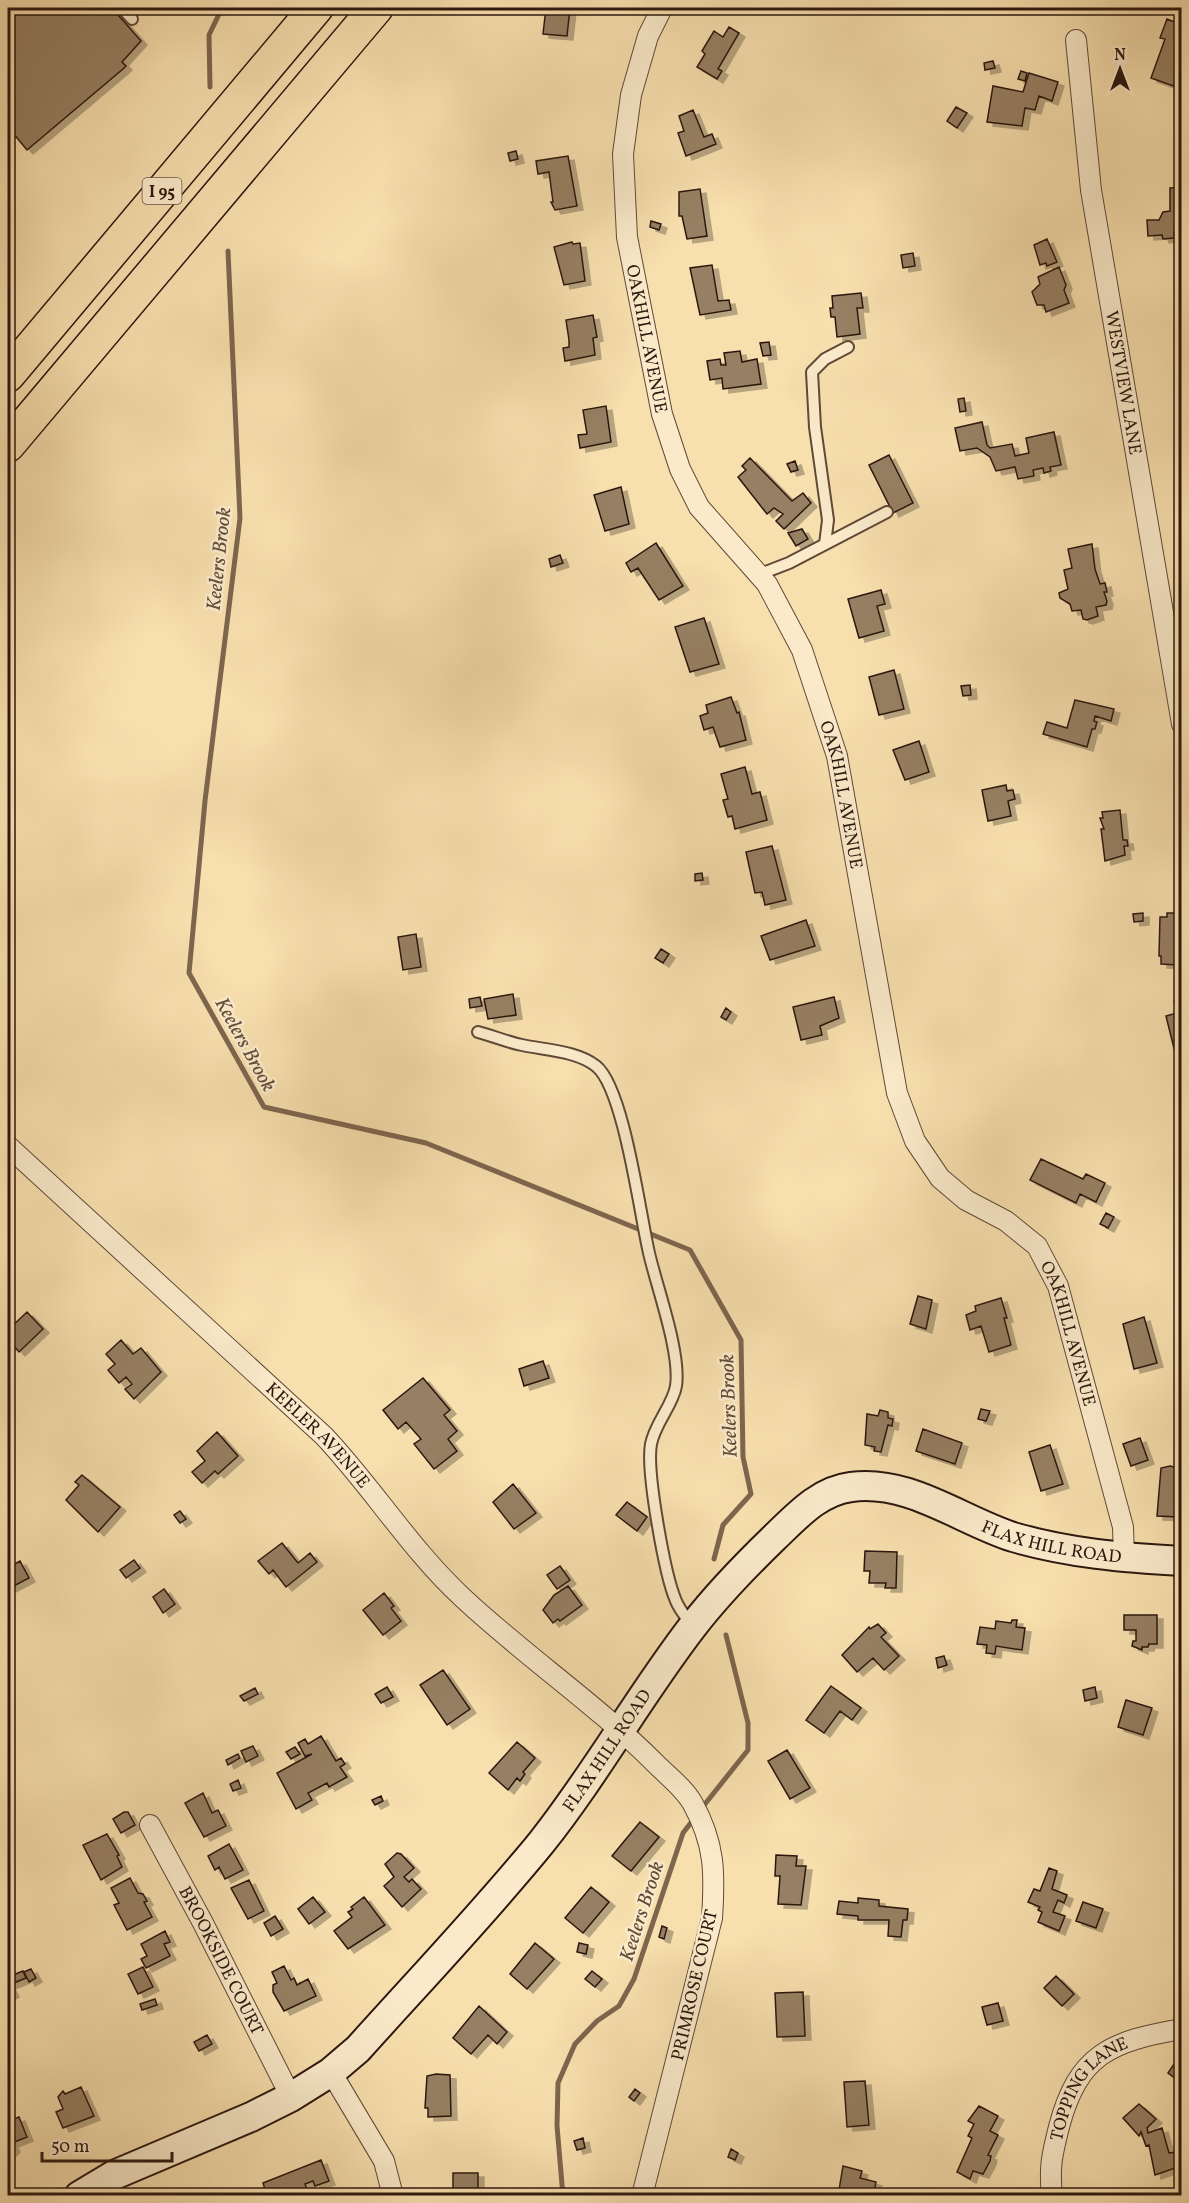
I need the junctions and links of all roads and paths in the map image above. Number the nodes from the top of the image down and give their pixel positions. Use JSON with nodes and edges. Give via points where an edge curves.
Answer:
{"nodes":[{"id":1,"x":122,"y":8,"type":"edge"},
{"id":2,"x":316,"y":8,"type":"edge"},
{"id":3,"x":376,"y":8,"type":"edge"},
{"id":4,"x":662,"y":8,"type":"edge"},
{"id":5,"x":132,"y":19,"type":"dead end"},
{"id":6,"x":1076,"y":40,"type":"dead end"},
{"id":7,"x":848,"y":347,"type":"dead end"},
{"id":8,"x":8,"y":375,"type":"edge"},
{"id":9,"x":8,"y":446,"type":"edge"},
{"id":10,"x":887,"y":512,"type":"dead end"},
{"id":11,"x":825,"y":544,"type":"junction"},
{"id":12,"x":758,"y":575,"type":"junction"},
{"id":13,"x":1182,"y":724,"type":"edge"},
{"id":14,"x":478,"y":1032,"type":"dead end"},
{"id":15,"x":8,"y":1146,"type":"edge"},
{"id":16,"x":1124,"y":1558,"type":"junction"},
{"id":17,"x":1182,"y":1561,"type":"edge"},
{"id":18,"x":692,"y":1627,"type":"junction"},
{"id":19,"x":622,"y":1731,"type":"junction"},
{"id":20,"x":150,"y":1825,"type":"dead end"},
{"id":21,"x":1182,"y":2029,"type":"edge"},
{"id":22,"x":331,"y":2072,"type":"junction"},
{"id":23,"x":291,"y":2097,"type":"junction"},
{"id":24,"x":79,"y":2196,"type":"edge"},
{"id":25,"x":393,"y":2196,"type":"edge"},
{"id":26,"x":642,"y":2196,"type":"edge"},
{"id":27,"x":1052,"y":2196,"type":"edge"}],
"edges":[{"from":1,"to":5,"type":"lane"},
{"from":2,"to":8,"type":"highway","number":"I 95"},
{"from":3,"to":9,"type":"highway","number":"I 95"},
{"from":4,"to":12,"type":"street","name":"OAKHILL AVENUE","via":[[648,36],[631,95],[623,154],[627,237],[662,414],[680,469],[699,507]]},
{"from":6,"to":13,"type":"street","name":"WESTVIEW LANE","via":[[1091,190]]},
{"from":7,"to":11,"type":"lane","via":[[825,359],[812,372],[828,520]]},
{"from":10,"to":11,"type":"lane"},
{"from":11,"to":12,"type":"lane"},
{"from":12,"to":16,"type":"street","name":"OAKHILL AVENUE","via":[[767,584],[802,650],[837,756],[897,1093],[915,1141],[940,1178],[966,1200],[1006,1221],[1037,1245],[1058,1286],[1122,1527]]},
{"from":14,"to":18,"type":"lane","via":[[580,1058],[597,1067],[608,1083],[672,1343],[676,1387],[650,1447],[653,1494],[676,1602]]},
{"from":15,"to":19,"type":"street","name":"KEELER AVENUE","via":[[324,1436],[462,1597]]},
{"from":16,"to":17,"type":"main road","name":"FLAX HILL ROAD"},
{"from":16,"to":18,"type":"main road","name":"FLAX HILL ROAD","via":[[1053,1548],[1010,1536],[906,1493],[851,1486],[826,1494],[805,1508],[747,1564]]},
{"from":18,"to":19,"type":"main road","name":"FLAX HILL ROAD"},
{"from":19,"to":22,"type":"main road","name":"FLAX HILL ROAD","via":[[540,1844],[358,2049]]},
{"from":19,"to":26,"type":"street","name":"PRIMROSE COURT","via":[[692,1801],[709,1838],[715,1873],[712,1918]]},
{"from":20,"to":23,"type":"street","name":"BROOKSIDE COURT"},
{"from":21,"to":27,"type":"street","name":"TOPPING LANE","via":[[1114,2046],[1086,2065],[1065,2103],[1049,2166]]},
{"from":22,"to":23,"type":"main road","name":"FLAX HILL ROAD"},
{"from":22,"to":25,"type":"street","via":[[384,2161]]},
{"from":23,"to":24,"type":"main road","name":"FLAX HILL ROAD","via":[[114,2175]]}]}
